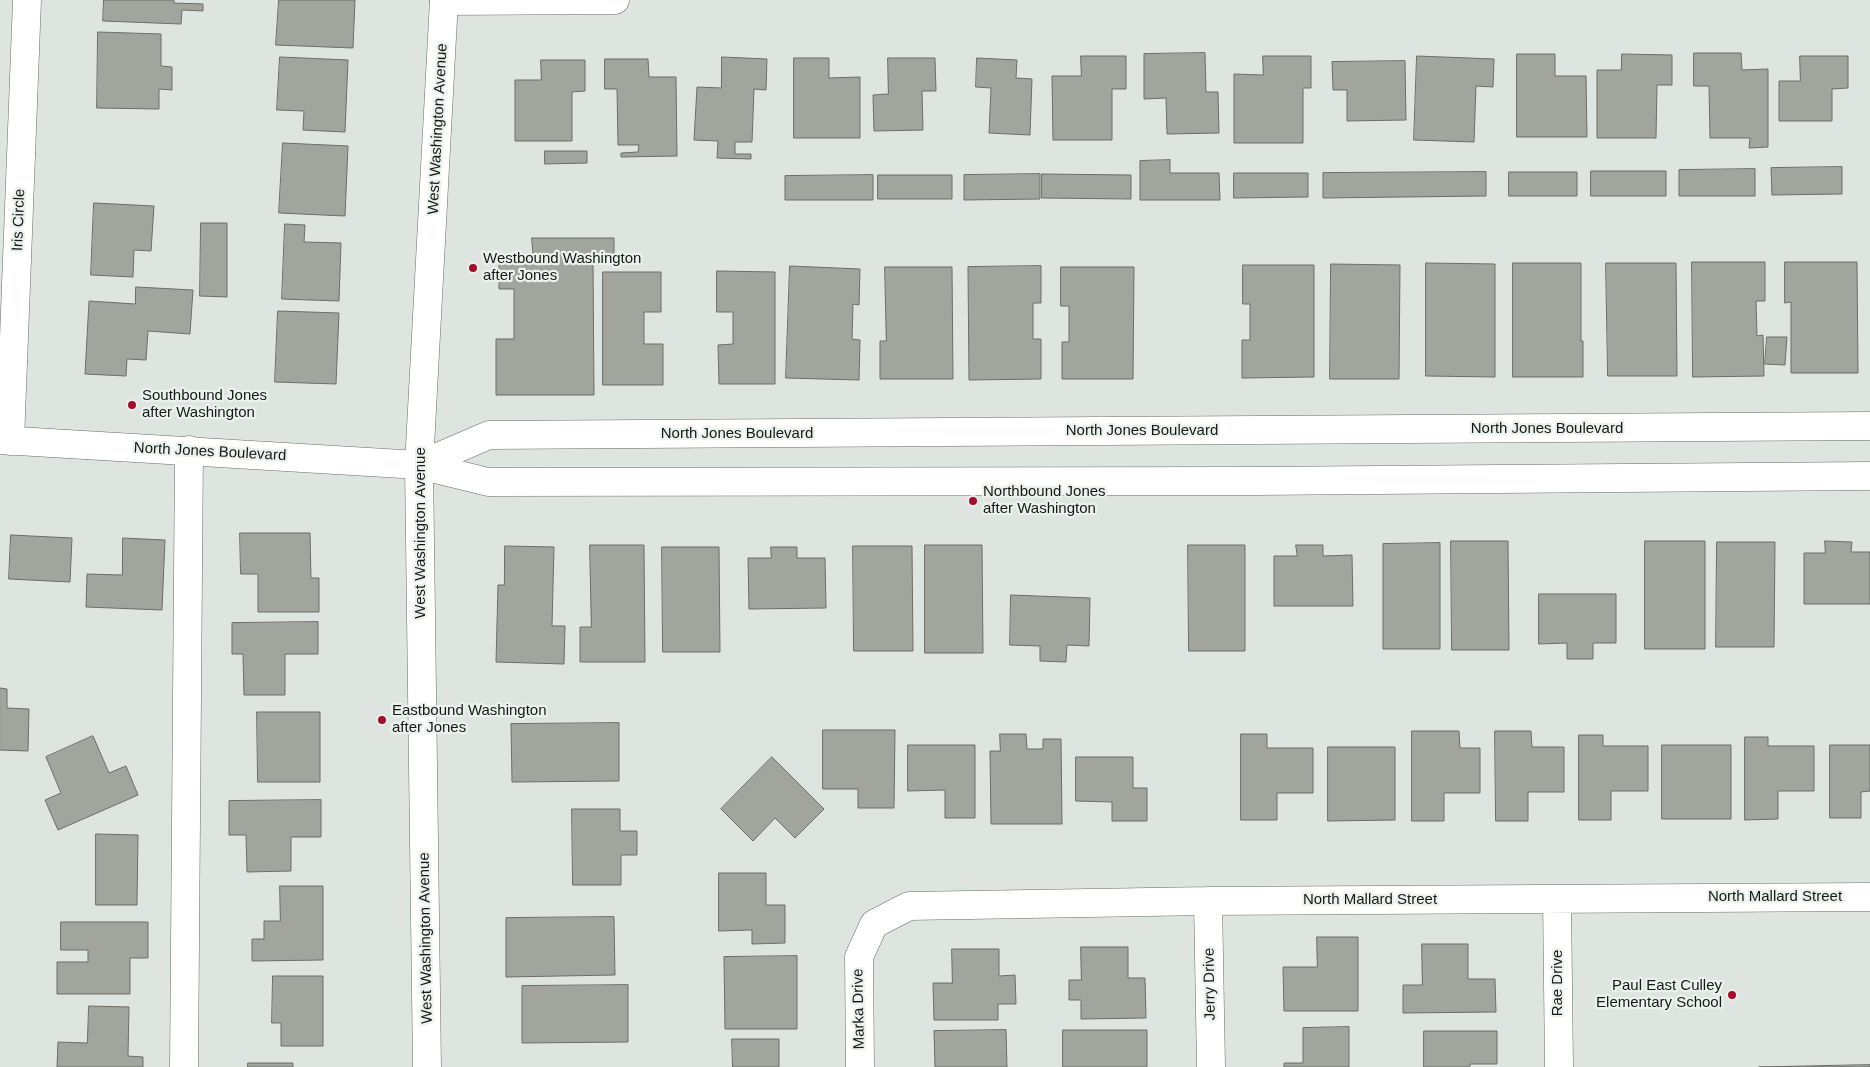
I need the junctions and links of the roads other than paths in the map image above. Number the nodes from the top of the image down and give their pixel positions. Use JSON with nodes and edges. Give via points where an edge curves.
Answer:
{"nodes":[{"id":1,"x":27,"y":0,"type":"edge"},
{"id":2,"x":444,"y":0,"type":"edge"},
{"id":3,"x":615,"y":0,"type":"edge"},
{"id":4,"x":1870,"y":426,"type":"edge"},
{"id":5,"x":5,"y":440,"type":"edge"},
{"id":6,"x":188,"y":450,"type":"junction"},
{"id":7,"x":420,"y":465,"type":"junction"},
{"id":8,"x":1870,"y":476,"type":"edge"},
{"id":9,"x":1870,"y":897,"type":"edge"},
{"id":10,"x":1557,"y":899,"type":"junction"},
{"id":11,"x":1208,"y":901,"type":"junction"},
{"id":12,"x":874,"y":924,"type":"joint"},
{"id":13,"x":184,"y":1067,"type":"edge"},
{"id":14,"x":427,"y":1067,"type":"edge"},
{"id":15,"x":860,"y":1067,"type":"edge"},
{"id":16,"x":1211,"y":1067,"type":"edge"},
{"id":17,"x":1559,"y":1067,"type":"edge"}],
"edges":[{"from":1,"to":5,"type":"main road","name":"Iris Circle"},
{"from":2,"to":3,"type":"main road"},
{"from":2,"to":7,"type":"main road","name":"West Washington Avenue"},
{"from":4,"to":7,"type":"main road","name":"North Jones Boulevard","via":[[490,435]]},
{"from":5,"to":6,"type":"main road","name":"North Jones Boulevard"},
{"from":6,"to":7,"type":"main road","name":"North Jones Boulevard"},
{"from":6,"to":13,"type":"main road"},
{"from":7,"to":8,"type":"main road","name":"North Jones Boulevard","via":[[488,482]]},
{"from":7,"to":14,"type":"main road","name":"West Washington Avenue"},
{"from":9,"to":10,"type":"main road","name":"North Mallard Street"},
{"from":10,"to":11,"type":"main road","name":"North Mallard Street"},
{"from":10,"to":17,"type":"main road","name":"Rae Drive"},
{"from":11,"to":12,"type":"main road","name":"North Mallard Street","via":[[909,906]]},
{"from":11,"to":16,"type":"main road","name":"Jerry Drive"},
{"from":12,"to":15,"type":"main road","name":"Marka Drive","via":[[859,957]]}]}
